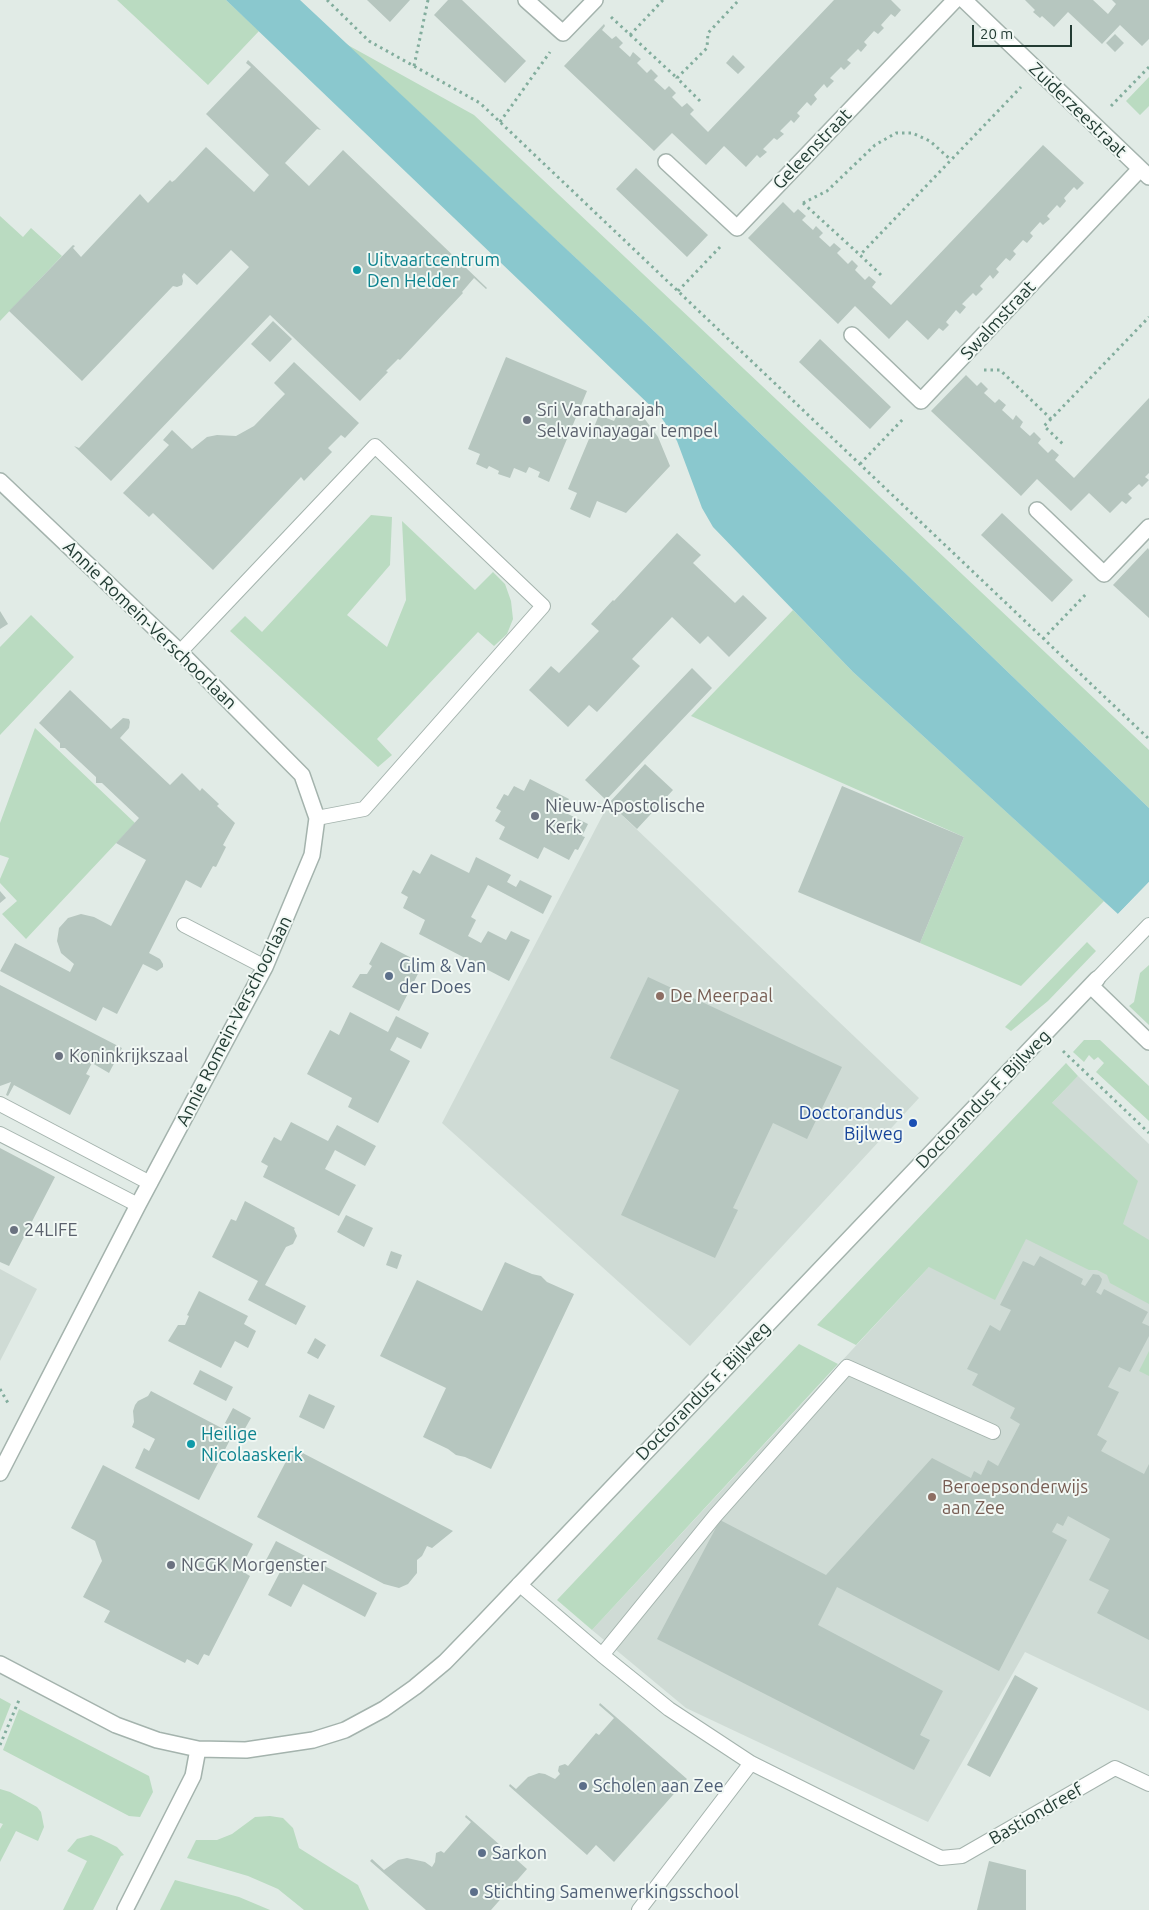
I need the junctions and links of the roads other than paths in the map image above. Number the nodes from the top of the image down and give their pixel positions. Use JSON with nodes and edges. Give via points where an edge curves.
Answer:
{"nodes":[{"id":1,"x":526,"y":0,"type":"edge"},
{"id":2,"x":954,"y":0,"type":"edge"},
{"id":3,"x":964,"y":0,"type":"edge"},
{"id":4,"x":595,"y":1,"type":"edge"},
{"id":5,"x":666,"y":162,"type":"dead end"},
{"id":6,"x":1145,"y":173,"type":"edge"},
{"id":7,"x":852,"y":335,"type":"dead end"},
{"id":8,"x":0,"y":481,"type":"edge"},
{"id":9,"x":1037,"y":510,"type":"dead end"},
{"id":10,"x":1149,"y":527,"type":"edge"},
{"id":11,"x":180,"y":652,"type":"junction"},
{"id":12,"x":317,"y":818,"type":"junction"},
{"id":13,"x":184,"y":925,"type":"dead end"},
{"id":14,"x":1149,"y":925,"type":"edge"},
{"id":15,"x":265,"y":967,"type":"junction"},
{"id":16,"x":1094,"y":982,"type":"junction"},
{"id":17,"x":1149,"y":1042,"type":"edge"},
{"id":18,"x":0,"y":1104,"type":"edge"},
{"id":19,"x":0,"y":1134,"type":"edge"},
{"id":20,"x":150,"y":1183,"type":"junction"},
{"id":21,"x":138,"y":1205,"type":"junction"},
{"id":22,"x":993,"y":1432,"type":"dead end"},
{"id":23,"x":0,"y":1472,"type":"edge"},
{"id":24,"x":519,"y":1584,"type":"junction"},
{"id":25,"x":602,"y":1656,"type":"junction"},
{"id":26,"x":0,"y":1664,"type":"edge"},
{"id":27,"x":198,"y":1749,"type":"junction"},
{"id":28,"x":751,"y":1763,"type":"junction"},
{"id":29,"x":1149,"y":1784,"type":"edge"},
{"id":30,"x":125,"y":1910,"type":"edge"},
{"id":31,"x":639,"y":1910,"type":"edge"}],
"edges":[{"from":1,"to":4,"type":"street","via":[[564,33]]},
{"from":2,"to":5,"type":"street","name":"Geleenstraat","via":[[737,228]]},
{"from":3,"to":6,"type":"street","name":"Zuiderzeestraat"},
{"from":6,"to":7,"type":"street","name":"Swalmstraat","via":[[921,401]]},
{"from":8,"to":11,"type":"street","name":"Annie Romein-Verschoorlaan"},
{"from":9,"to":10,"type":"street","via":[[1104,574]]},
{"from":11,"to":12,"type":"street","name":"Annie Romein-Verschoorlaan","via":[[302,775]]},
{"from":11,"to":12,"type":"lane","via":[[376,446],[542,606],[364,810]]},
{"from":12,"to":15,"type":"street","name":"Annie Romein-Verschoorlaan","via":[[312,855]]},
{"from":13,"to":15,"type":"lane"},
{"from":14,"to":16,"type":"lane","name":"Doctorandus F. Bijlweg"},
{"from":15,"to":20,"type":"street","name":"Annie Romein-Verschoorlaan"},
{"from":16,"to":17,"type":"street"},
{"from":16,"to":24,"type":"street","name":"Doctorandus F. Bijlweg"},
{"from":18,"to":20,"type":"lane"},
{"from":19,"to":21,"type":"lane"},
{"from":20,"to":21,"type":"street","name":"Annie Romein-Verschoorlaan"},
{"from":21,"to":23,"type":"street","name":"Annie Romein-Verschoorlaan"},
{"from":22,"to":25,"type":"lane","via":[[847,1368],[714,1516]]},
{"from":24,"to":25,"type":"lane"},
{"from":24,"to":27,"type":"street","name":"Doctorandus F. Bijlweg","via":[[430,1675],[384,1709],[345,1730],[313,1740],[255,1749]]},
{"from":25,"to":28,"type":"lane","via":[[670,1709]]},
{"from":26,"to":27,"type":"street","name":"Doctorandus F. Bijlweg","via":[[130,1731]]},
{"from":27,"to":30,"type":"street","via":[[193,1776]]},
{"from":28,"to":29,"type":"lane","name":"Bastiondreef","via":[[941,1858],[962,1856],[1115,1768]]},
{"from":28,"to":31,"type":"lane"}]}
